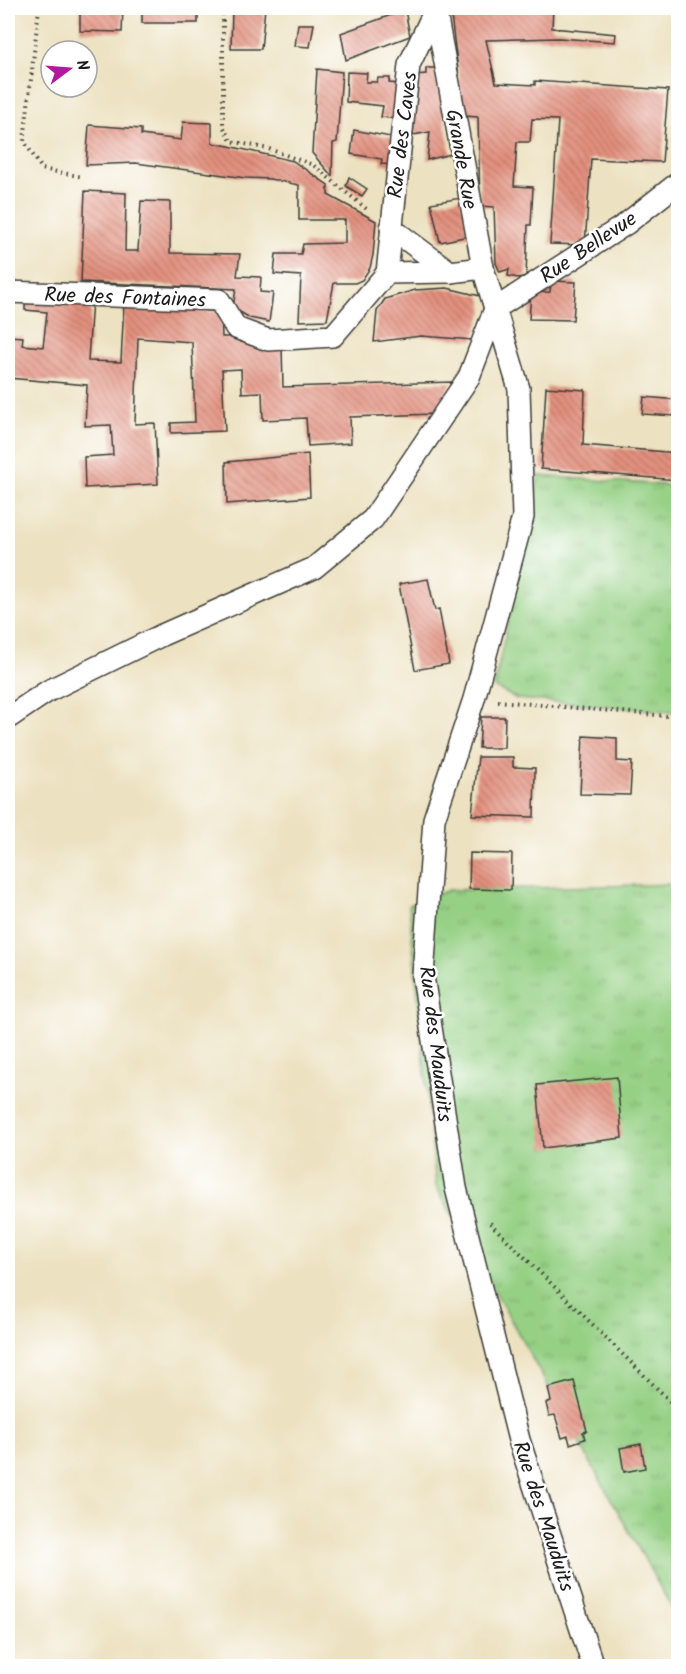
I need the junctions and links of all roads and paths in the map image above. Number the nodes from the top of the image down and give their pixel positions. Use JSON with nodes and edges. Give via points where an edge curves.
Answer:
{"nodes":[{"id":1,"x":39,"y":8,"type":"edge"},
{"id":2,"x":223,"y":8,"type":"edge"},
{"id":3,"x":435,"y":9,"type":"edge"},
{"id":4,"x":83,"y":177,"type":"dead end"},
{"id":5,"x":678,"y":183,"type":"edge"},
{"id":6,"x":392,"y":228,"type":"junction"},
{"id":7,"x":483,"y":268,"type":"junction"},
{"id":8,"x":450,"y":272,"type":"junction"},
{"id":9,"x":387,"y":273,"type":"junction"},
{"id":10,"x":8,"y":292,"type":"edge"},
{"id":11,"x":495,"y":309,"type":"junction"},
{"id":12,"x":474,"y":699,"type":"junction"},
{"id":13,"x":678,"y":717,"type":"edge"},
{"id":14,"x":8,"y":718,"type":"edge"},
{"id":15,"x":486,"y":1219,"type":"dead end"},
{"id":16,"x":678,"y":1409,"type":"edge"},
{"id":17,"x":593,"y":1666,"type":"edge"}],
"edges":[{"from":1,"to":4,"type":"path","via":[[24,141],[42,170]]},
{"from":2,"to":6,"type":"path","via":[[223,126],[231,141],[313,165]]},
{"from":3,"to":6,"type":"street","name":"Rue des Caves","via":[[409,65]]},
{"from":3,"to":7,"type":"street","name":"Grande Rue"},
{"from":5,"to":11,"type":"street","name":"Rue Bellevue","via":[[626,224]]},
{"from":6,"to":8,"type":"street","name":"Rue des Caves"},
{"from":6,"to":9,"type":"street","name":"Rue des Caves"},
{"from":7,"to":8,"type":"street"},
{"from":7,"to":11,"type":"street","name":"Grande Rue"},
{"from":8,"to":9,"type":"street"},
{"from":9,"to":10,"type":"street","name":"Rue des Fontaines","via":[[333,336],[268,340],[236,328],[219,300]]},
{"from":11,"to":12,"type":"street","name":"Rue des Mauduits","via":[[519,389],[523,517]]},
{"from":11,"to":14,"type":"street","via":[[470,376],[373,519],[314,568],[162,635],[48,691]]},
{"from":12,"to":13,"type":"path"},
{"from":12,"to":17,"type":"street","name":"Rue des Mauduits","via":[[434,819],[423,975],[456,1188],[519,1440]]},
{"from":15,"to":16,"type":"path"}]}
